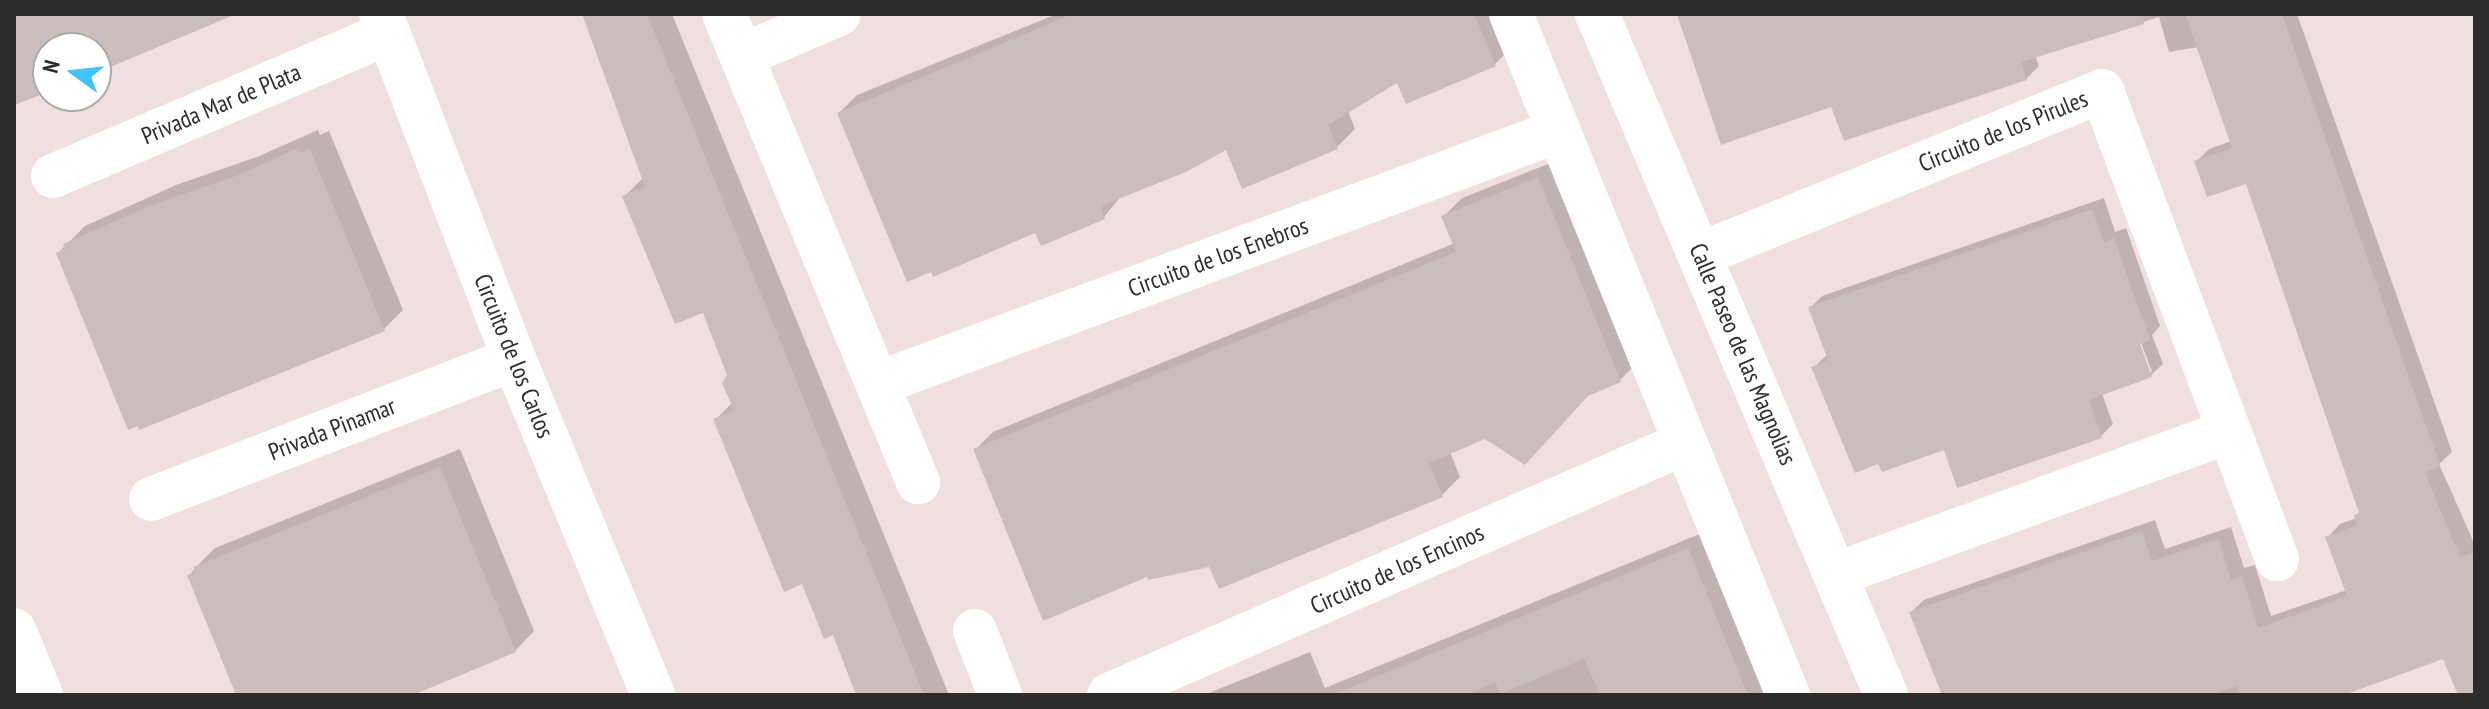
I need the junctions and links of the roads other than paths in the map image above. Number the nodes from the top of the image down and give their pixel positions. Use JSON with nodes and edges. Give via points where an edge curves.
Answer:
{"nodes":[{"id":1,"x":724,"y":14,"type":"edge"},
{"id":2,"x":839,"y":14,"type":"edge"},
{"id":3,"x":1511,"y":14,"type":"edge"},
{"id":4,"x":1597,"y":14,"type":"edge"},
{"id":5,"x":385,"y":23,"type":"edge"},
{"id":6,"x":743,"y":55,"type":"junction"},
{"id":7,"x":1558,"y":131,"type":"junction"},
{"id":8,"x":53,"y":176,"type":"dead end"},
{"id":9,"x":1701,"y":254,"type":"junction"},
{"id":10,"x":514,"y":359,"type":"junction"},
{"id":11,"x":879,"y":383,"type":"junction"},
{"id":12,"x":2228,"y":432,"type":"junction"},
{"id":13,"x":1685,"y":443,"type":"junction"},
{"id":14,"x":918,"y":482,"type":"dead end"},
{"id":15,"x":151,"y":499,"type":"dead end"},
{"id":16,"x":2277,"y":559,"type":"dead end"},
{"id":17,"x":1837,"y":574,"type":"junction"},
{"id":18,"x":14,"y":630,"type":"edge"},
{"id":19,"x":975,"y":631,"type":"dead end"},
{"id":20,"x":41,"y":695,"type":"edge"},
{"id":21,"x":653,"y":695,"type":"edge"},
{"id":22,"x":1000,"y":695,"type":"edge"},
{"id":23,"x":1109,"y":695,"type":"edge"},
{"id":24,"x":1788,"y":695,"type":"edge"},
{"id":25,"x":1886,"y":695,"type":"edge"}],
"edges":[{"from":1,"to":6,"type":"street"},
{"from":2,"to":6,"type":"street"},
{"from":3,"to":7,"type":"street"},
{"from":4,"to":9,"type":"street","name":"Calle Paseo de las Magnolias"},
{"from":5,"to":8,"type":"street","name":"Privada Mar de Plata"},
{"from":5,"to":10,"type":"street","name":"Circuito de los Carlos"},
{"from":6,"to":11,"type":"street"},
{"from":7,"to":11,"type":"street","name":"Circuito de los Enebros"},
{"from":7,"to":13,"type":"street"},
{"from":9,"to":12,"type":"street","name":"Circuito de los Pirules","via":[[2102,91]]},
{"from":9,"to":17,"type":"street","name":"Calle Paseo de las Magnolias"},
{"from":10,"to":15,"type":"street","name":"Privada Pinamar"},
{"from":10,"to":21,"type":"street","name":"Circuito de los Carlos"},
{"from":11,"to":14,"type":"street"},
{"from":12,"to":16,"type":"street","name":"Circuito de los Pirules"},
{"from":12,"to":17,"type":"street"},
{"from":13,"to":23,"type":"street","name":"Circuito de los Encinos"},
{"from":13,"to":24,"type":"street"},
{"from":17,"to":25,"type":"street","name":"Calle Paseo de las Magnolias"},
{"from":18,"to":20,"type":"street"},
{"from":19,"to":22,"type":"street"}]}
